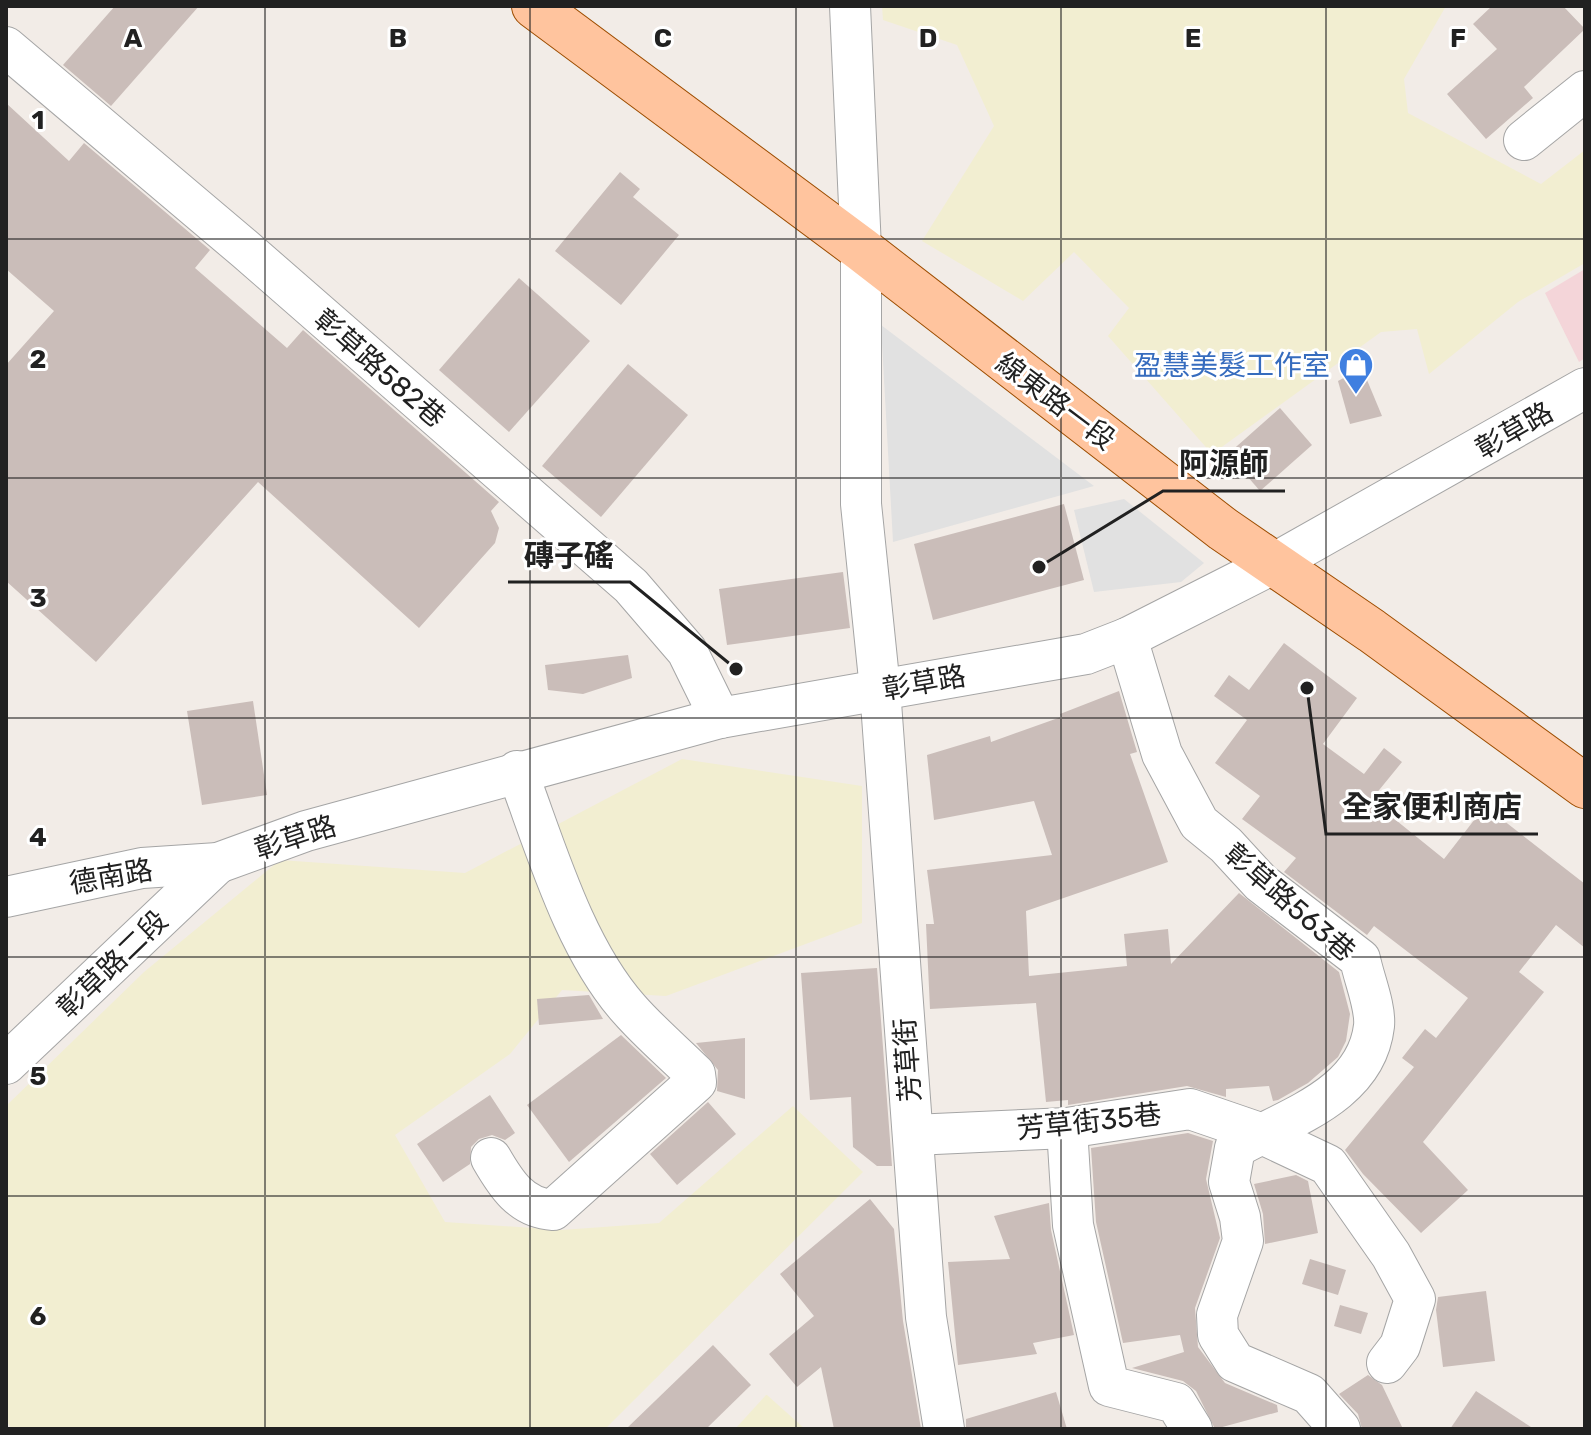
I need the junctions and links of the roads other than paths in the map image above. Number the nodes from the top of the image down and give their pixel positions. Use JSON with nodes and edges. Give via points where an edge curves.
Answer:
{"nodes":[{"id":1,"x":534,"y":6,"type":"edge"},
{"id":2,"x":850,"y":6,"type":"edge"},
{"id":3,"x":6,"y":47,"type":"edge"},
{"id":4,"x":1585,"y":91,"type":"edge"},
{"id":5,"x":1524,"y":140,"type":"dead end"},
{"id":6,"x":861,"y":249,"type":"junction"},
{"id":7,"x":1585,"y":388,"type":"edge"},
{"id":8,"x":1273,"y":564,"type":"junction"},
{"id":9,"x":1127,"y":638,"type":"junction"},
{"id":10,"x":880,"y":689,"type":"junction"},
{"id":11,"x":720,"y":718,"type":"junction"},
{"id":12,"x":517,"y":771,"type":"junction"},
{"id":13,"x":1585,"y":786,"type":"edge"},
{"id":14,"x":218,"y":863,"type":"junction"},
{"id":15,"x":6,"y":897,"type":"edge"},
{"id":16,"x":6,"y":1064,"type":"edge"},
{"id":17,"x":1067,"y":1128,"type":"junction"},
{"id":18,"x":1260,"y":1133,"type":"junction"},
{"id":19,"x":913,"y":1135,"type":"junction"},
{"id":20,"x":491,"y":1158,"type":"dead end"},
{"id":21,"x":1387,"y":1363,"type":"dead end"},
{"id":22,"x":944,"y":1429,"type":"edge"},
{"id":23,"x":1192,"y":1429,"type":"edge"},
{"id":24,"x":1340,"y":1429,"type":"edge"}],
"edges":[{"from":1,"to":6,"type":"main road","name":"線東路一段"},
{"from":2,"to":6,"type":"street","name":"芳草街"},
{"from":3,"to":11,"type":"street","name":"彰草路582巷","via":[[631,586],[687,651]]},
{"from":4,"to":5,"type":"street"},
{"from":6,"to":8,"type":"main road","name":"線東路一段"},
{"from":6,"to":10,"type":"street","name":"芳草街","via":[[861,504]]},
{"from":7,"to":8,"type":"street","name":"彰草路"},
{"from":8,"to":9,"type":"street","name":"彰草路"},
{"from":8,"to":13,"type":"main road","name":"線東路一段"},
{"from":9,"to":10,"type":"street","name":"彰草路","via":[[1086,654]]},
{"from":9,"to":18,"type":"street","name":"彰草路563巷","via":[[1162,754],[1199,823],[1261,883],[1360,959],[1374,1025],[1359,1070],[1330,1097]]},
{"from":10,"to":11,"type":"street","name":"彰草路"},
{"from":10,"to":19,"type":"street","name":"芳草街"},
{"from":11,"to":12,"type":"street","name":"彰草路"},
{"from":12,"to":14,"type":"street","name":"彰草路","via":[[306,831]]},
{"from":12,"to":20,"type":"street","via":[[558,882],[596,962],[628,1008],[695,1074],[696,1082],[553,1210],[525,1202]]},
{"from":14,"to":15,"type":"street","name":"德南路","via":[[142,868]]},
{"from":14,"to":16,"type":"street","name":"彰草路二段"},
{"from":17,"to":18,"type":"street","name":"芳草街35巷","via":[[1190,1109]]},
{"from":17,"to":19,"type":"street","name":"芳草街35巷"},
{"from":17,"to":23,"type":"street","via":[[1073,1225],[1109,1386],[1176,1403]]},
{"from":18,"to":21,"type":"street","name":"芳草街35巷","via":[[1328,1165],[1391,1255],[1415,1299],[1400,1346]]},
{"from":18,"to":24,"type":"street","name":"彰草路563巷","via":[[1235,1148],[1229,1182],[1243,1241],[1217,1315],[1218,1335],[1235,1362],[1309,1394]]},
{"from":19,"to":22,"type":"street","name":"芳草街","via":[[926,1317]]}]}
